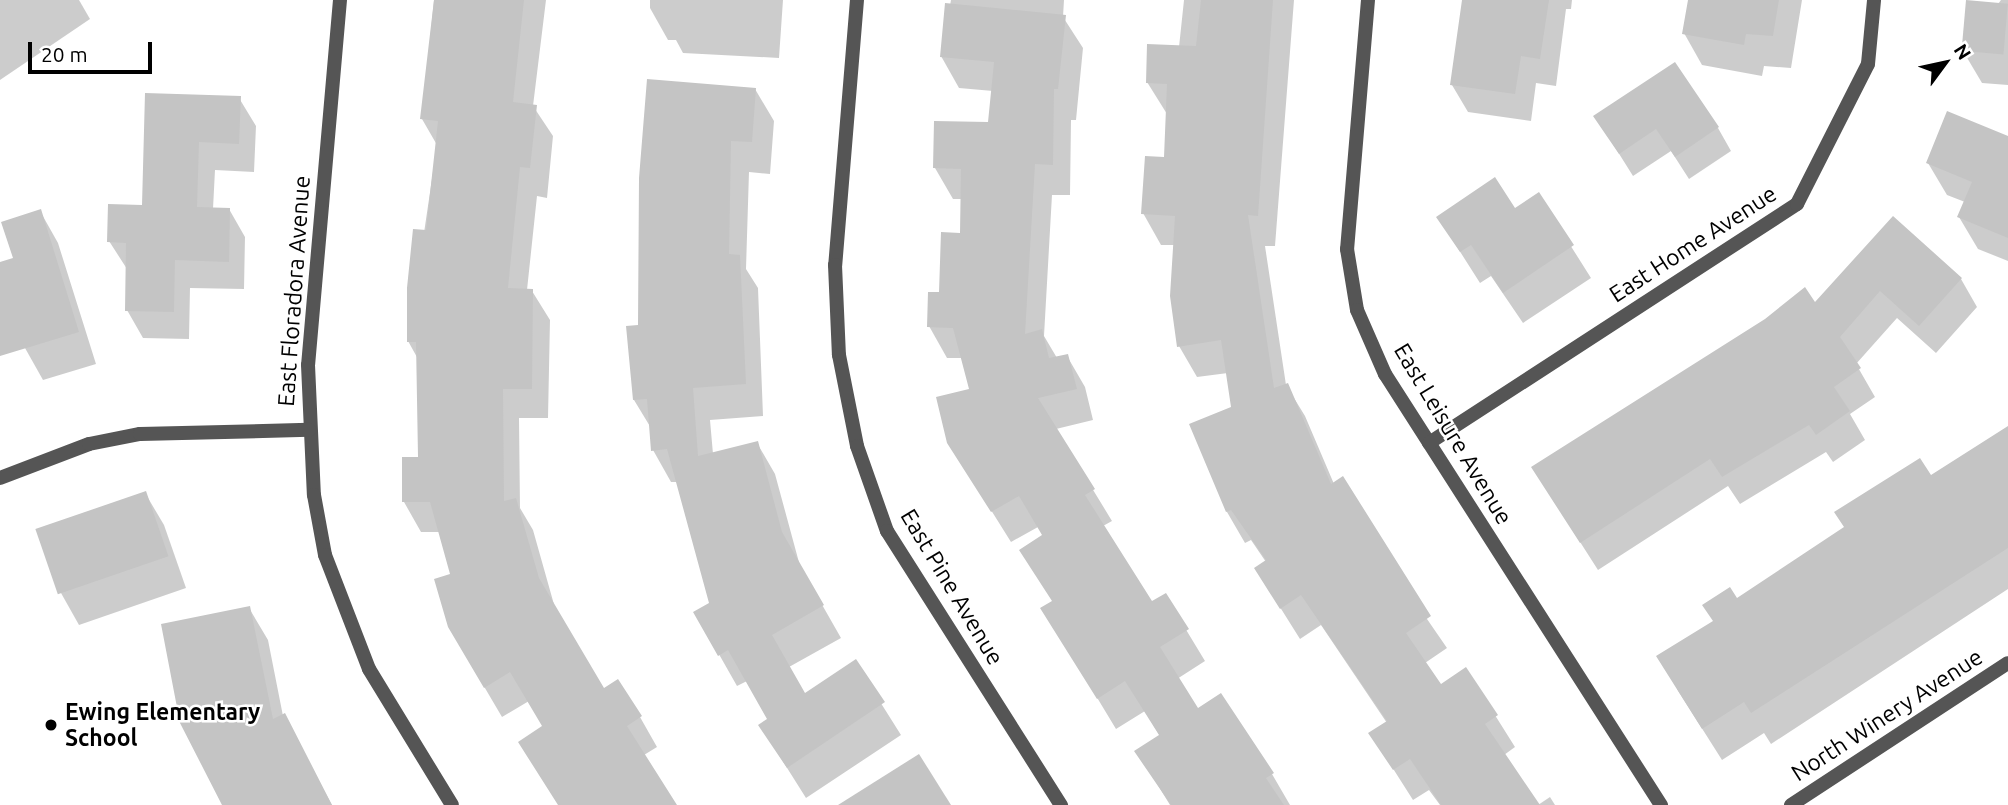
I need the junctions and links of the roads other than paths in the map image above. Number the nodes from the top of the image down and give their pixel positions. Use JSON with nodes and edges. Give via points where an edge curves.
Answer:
{"nodes":[{"id":1,"x":340,"y":0,"type":"edge"},
{"id":2,"x":858,"y":0,"type":"edge"},
{"id":3,"x":1368,"y":0,"type":"edge"},
{"id":4,"x":1874,"y":0,"type":"edge"},
{"id":5,"x":309,"y":430,"type":"junction"},
{"id":6,"x":1429,"y":443,"type":"junction"},
{"id":7,"x":0,"y":478,"type":"edge"},
{"id":8,"x":2008,"y":663,"type":"edge"},
{"id":9,"x":452,"y":805,"type":"edge"},
{"id":10,"x":1061,"y":805,"type":"edge"},
{"id":11,"x":1661,"y":805,"type":"edge"},
{"id":12,"x":1791,"y":805,"type":"edge"}],
"edges":[{"from":1,"to":5,"type":"street","name":"East Floradora Avenue","via":[[308,365]]},
{"from":2,"to":10,"type":"street","name":"East Pine Avenue","via":[[835,265],[839,355],[857,446],[887,531]]},
{"from":3,"to":6,"type":"street","name":"East Leisure Avenue","via":[[1347,249],[1357,310],[1385,374]]},
{"from":4,"to":6,"type":"street","name":"East Home Avenue","via":[[1868,64],[1797,204]]},
{"from":5,"to":7,"type":"street","via":[[140,434],[89,444]]},
{"from":5,"to":9,"type":"street","name":"East Floradora Avenue","via":[[325,555],[349,620],[390,709]]},
{"from":6,"to":11,"type":"street","name":"East Leisure Avenue"},
{"from":8,"to":12,"type":"street","name":"North Winery Avenue"}]}
